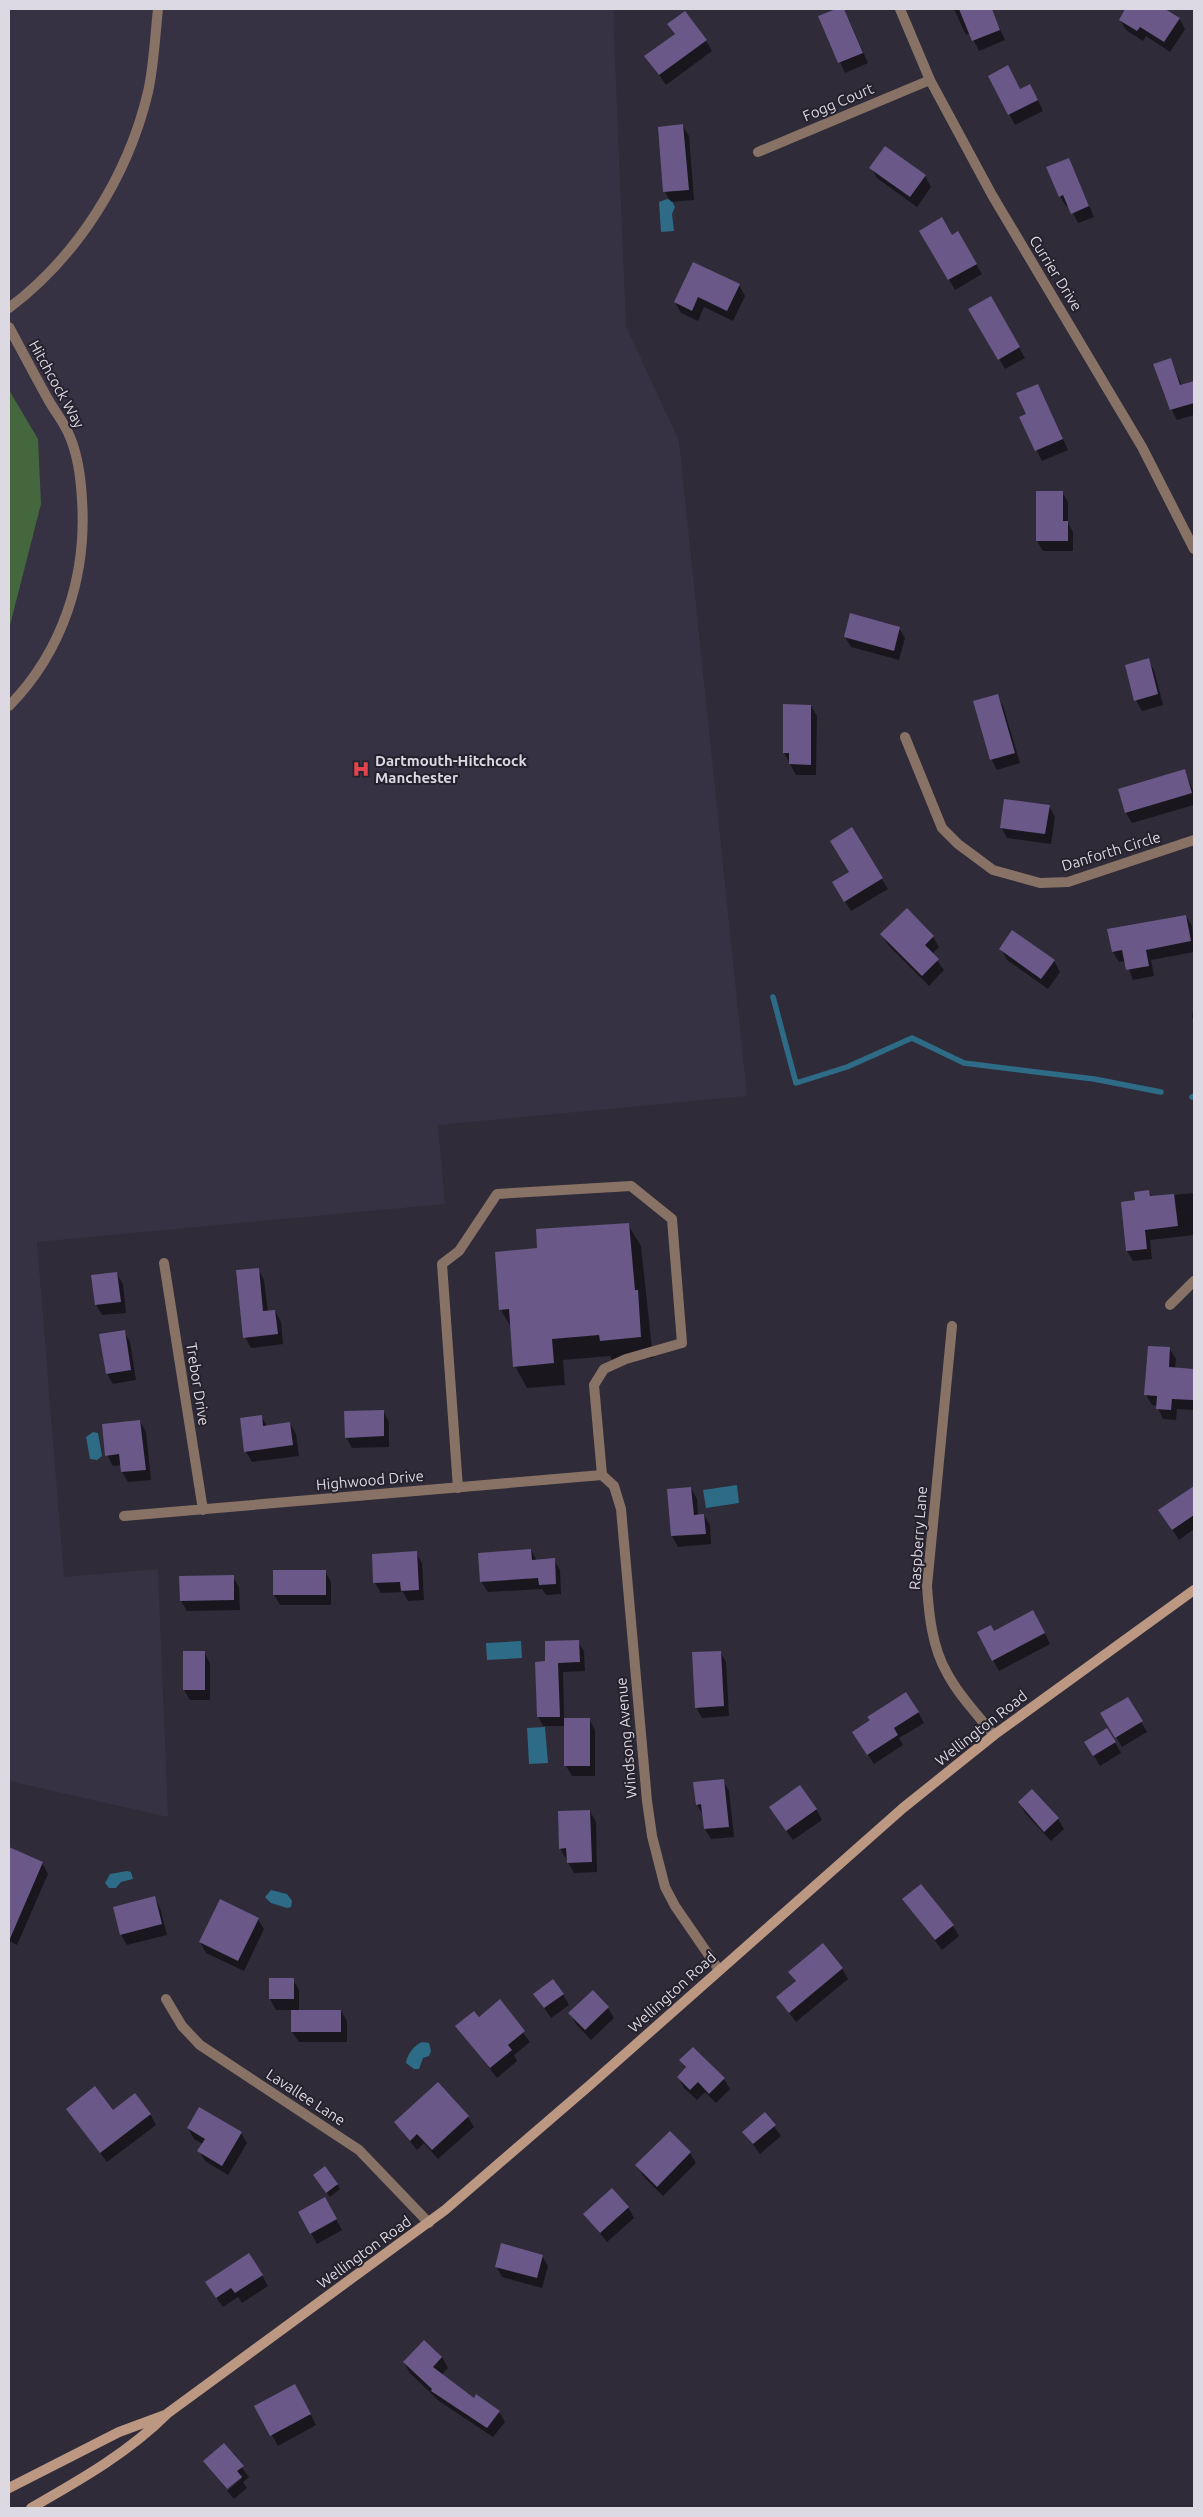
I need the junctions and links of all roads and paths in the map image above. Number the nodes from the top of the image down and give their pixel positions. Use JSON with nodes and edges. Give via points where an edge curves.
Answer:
{"nodes":[{"id":1,"x":158,"y":9,"type":"edge"},
{"id":2,"x":900,"y":9,"type":"edge"},
{"id":3,"x":930,"y":80,"type":"junction"},
{"id":4,"x":758,"y":152,"type":"dead end"},
{"id":5,"x":9,"y":308,"type":"edge"},
{"id":6,"x":9,"y":327,"type":"edge"},
{"id":7,"x":1194,"y":549,"type":"edge"},
{"id":8,"x":9,"y":706,"type":"edge"},
{"id":9,"x":905,"y":736,"type":"dead end"},
{"id":10,"x":1194,"y":840,"type":"edge"},
{"id":11,"x":164,"y":1263,"type":"dead end"},
{"id":12,"x":1194,"y":1281,"type":"edge"},
{"id":13,"x":1170,"y":1305,"type":"dead end"},
{"id":14,"x":952,"y":1326,"type":"dead end"},
{"id":15,"x":602,"y":1475,"type":"junction"},
{"id":16,"x":458,"y":1488,"type":"junction"},
{"id":17,"x":203,"y":1510,"type":"junction"},
{"id":18,"x":124,"y":1516,"type":"dead end"},
{"id":19,"x":1194,"y":1590,"type":"edge"},
{"id":20,"x":994,"y":1736,"type":"junction"},
{"id":21,"x":719,"y":1970,"type":"junction"},
{"id":22,"x":166,"y":1999,"type":"dead end"},
{"id":23,"x":429,"y":2223,"type":"junction"},
{"id":24,"x":168,"y":2413,"type":"junction"},
{"id":25,"x":9,"y":2488,"type":"edge"},
{"id":26,"x":31,"y":2508,"type":"edge"}],
"edges":[{"from":1,"to":5,"type":"street","via":[[148,90],[123,164],[86,230],[27,294]]},
{"from":2,"to":3,"type":"street","name":"Currier Drive"},
{"from":3,"to":4,"type":"street","name":"Fogg Court"},
{"from":3,"to":7,"type":"street","name":"Currier Drive","via":[[1001,211],[1142,447]]},
{"from":6,"to":8,"type":"street","name":"Hitchcock Way","via":[[70,438],[81,481],[84,526],[80,571],[67,614],[48,655]]},
{"from":9,"to":10,"type":"street","name":"Danforth Circle","via":[[942,828],[994,870],[1040,883],[1068,882]]},
{"from":11,"to":17,"type":"street","name":"Trebor Drive"},
{"from":12,"to":13,"type":"street"},
{"from":14,"to":20,"type":"street","name":"Raspberry Lane","via":[[927,1586],[929,1616],[946,1672]]},
{"from":15,"to":16,"type":"street","name":"Highwood Drive"},
{"from":15,"to":16,"type":"street","via":[[594,1385],[604,1369],[626,1359],[682,1343],[672,1219],[631,1186],[497,1194],[459,1251],[442,1264]]},
{"from":15,"to":21,"type":"street","name":"Windsong Avenue","via":[[614,1486],[621,1509],[652,1836],[666,1887],[675,1906]]},
{"from":16,"to":17,"type":"street","name":"Highwood Drive"},
{"from":17,"to":18,"type":"street","name":"Highwood Drive"},
{"from":19,"to":20,"type":"main road","name":"Wellington Road"},
{"from":20,"to":21,"type":"main road","name":"Wellington Road","via":[[865,1840]]},
{"from":21,"to":23,"type":"main road","name":"Wellington Road"},
{"from":22,"to":23,"type":"street","name":"Lavallee Lane","via":[[182,2026],[200,2045],[359,2150]]},
{"from":23,"to":24,"type":"main road","name":"Wellington Road"},
{"from":24,"to":25,"type":"main road","name":"Wellington Road","via":[[118,2432]]},
{"from":24,"to":26,"type":"main road","name":"Wellington Road","via":[[117,2456]]}]}
